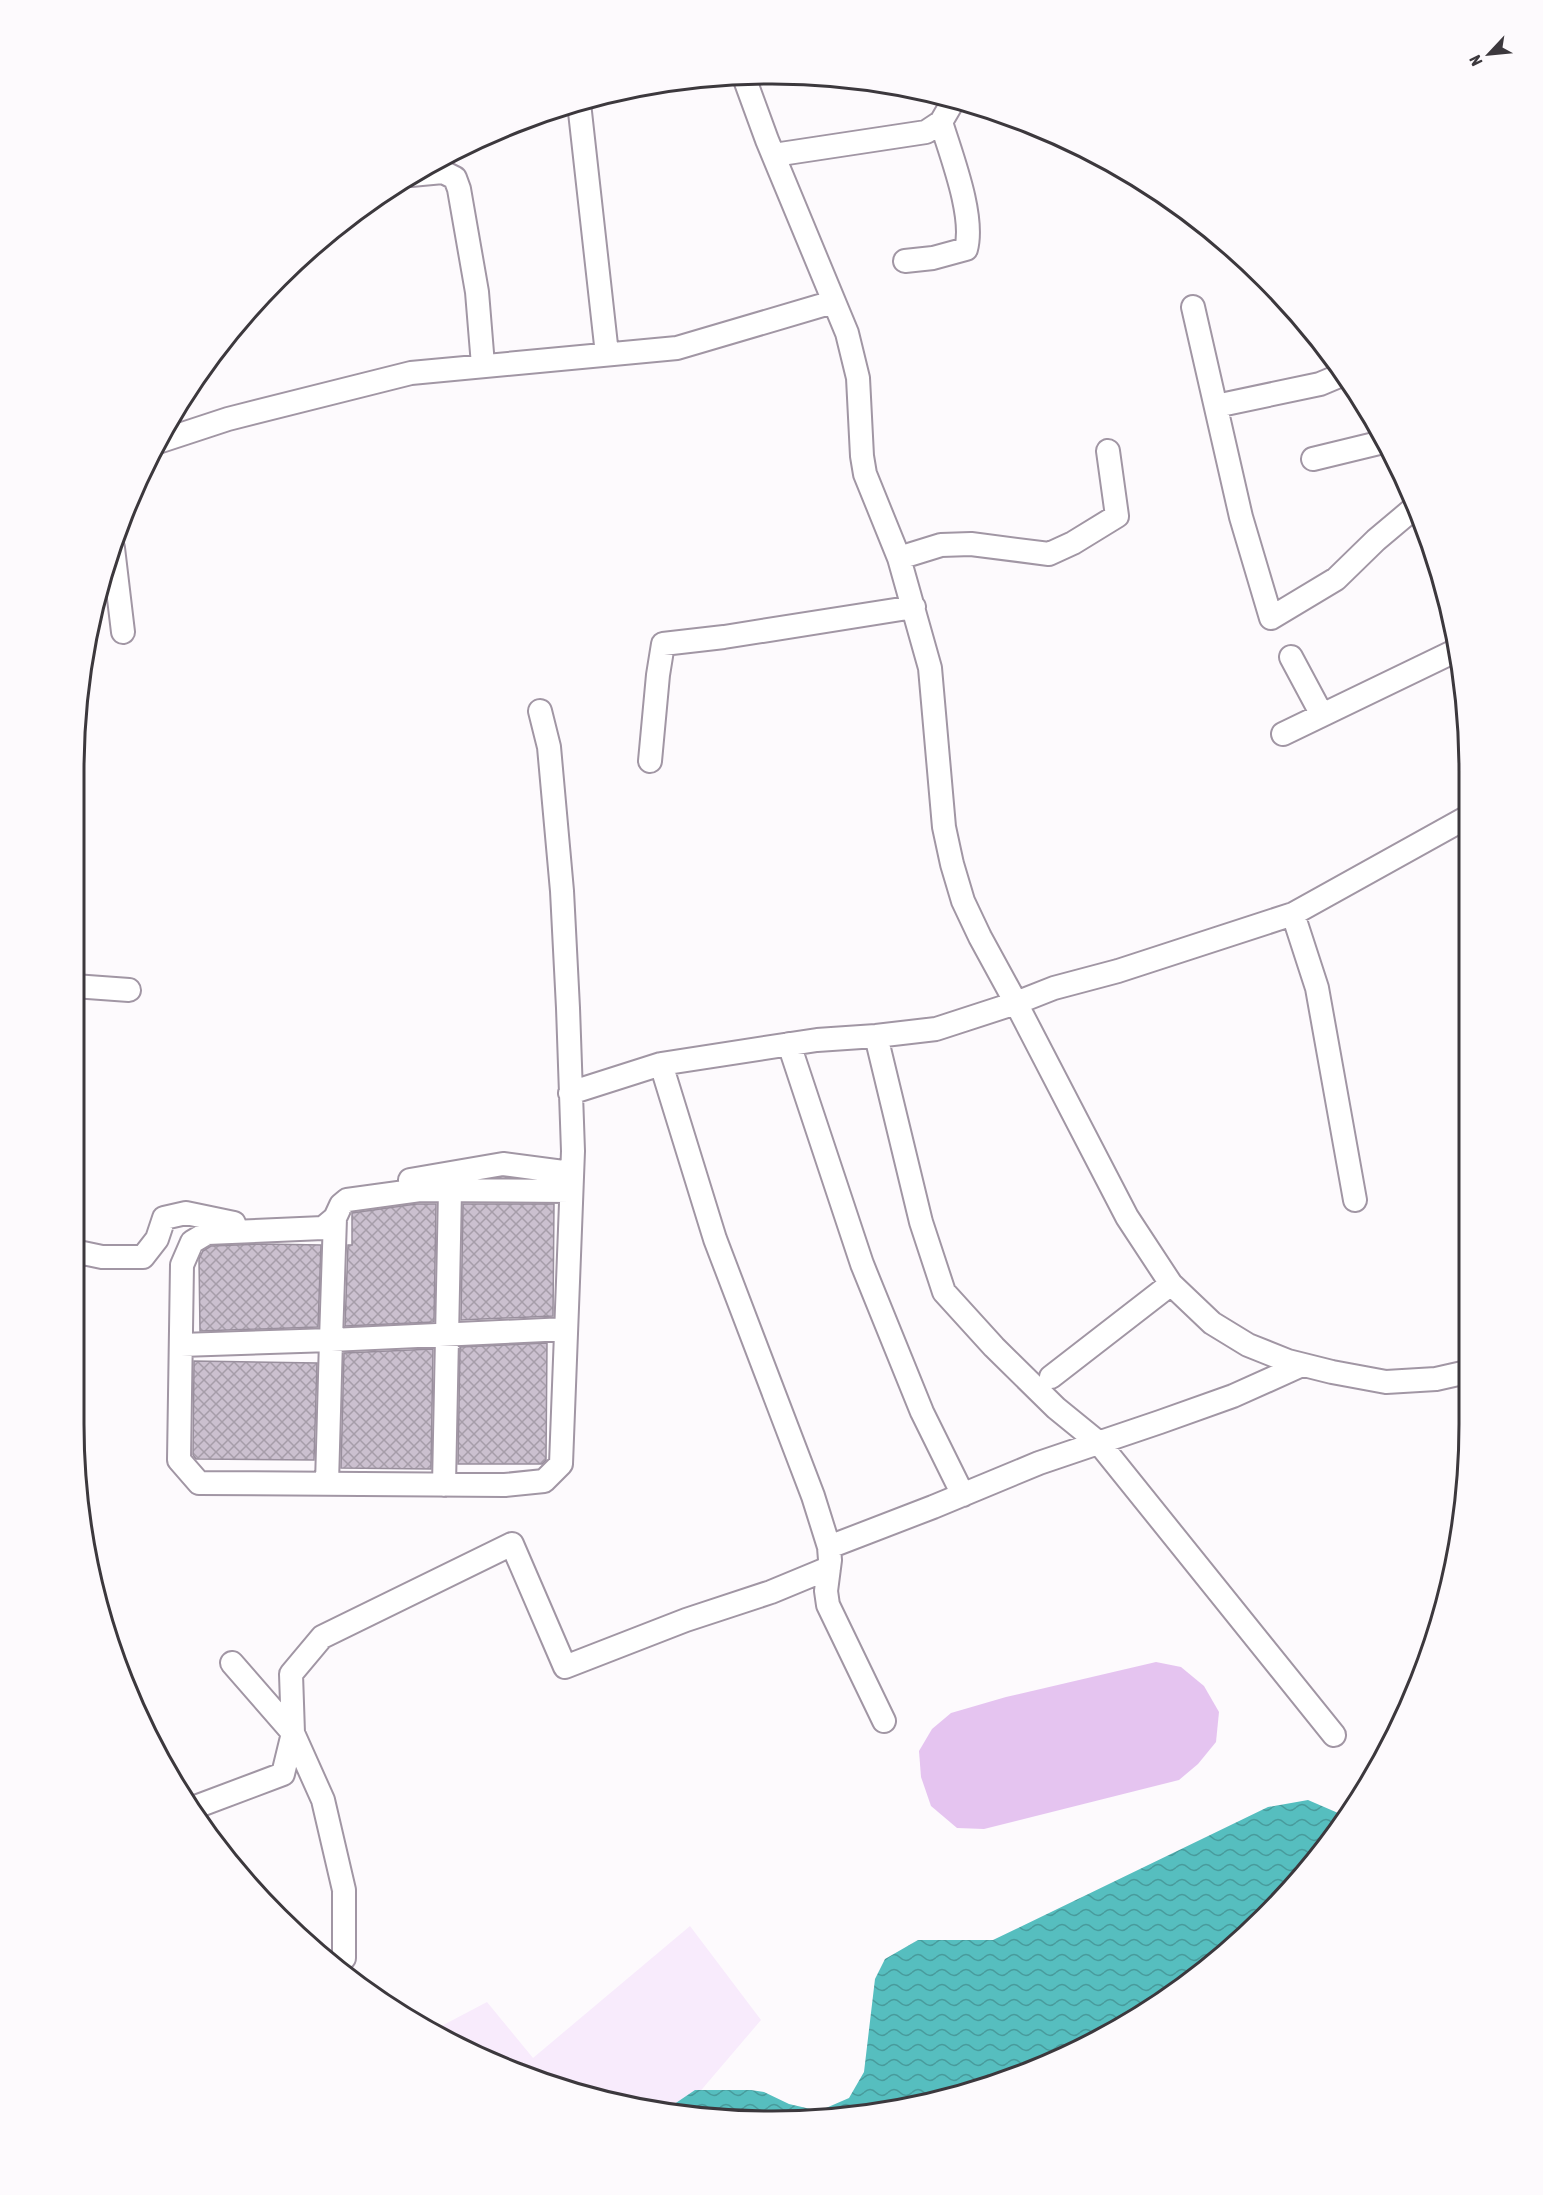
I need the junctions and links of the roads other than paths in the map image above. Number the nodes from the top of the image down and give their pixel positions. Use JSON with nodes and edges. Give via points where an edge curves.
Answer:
{"nodes":[{"id":1,"x":747,"y":85,"type":"edge"},
{"id":2,"x":950,"y":107,"type":"edge"},
{"id":3,"x":580,"y":111,"type":"edge"},
{"id":4,"x":941,"y":122,"type":"junction"},
{"id":5,"x":774,"y":156,"type":"junction"},
{"id":6,"x":434,"y":173,"type":"edge"},
{"id":7,"x":905,"y":261,"type":"dead end"},
{"id":8,"x":833,"y":303,"type":"junction"},
{"id":9,"x":1193,"y":307,"type":"dead end"},
{"id":10,"x":607,"y":354,"type":"junction"},
{"id":11,"x":483,"y":365,"type":"junction"},
{"id":12,"x":1335,"y":378,"type":"edge"},
{"id":13,"x":1216,"y":406,"type":"junction"},
{"id":14,"x":171,"y":438,"type":"edge"},
{"id":15,"x":1376,"y":444,"type":"edge"},
{"id":16,"x":1108,"y":451,"type":"dead end"},
{"id":17,"x":1313,"y":459,"type":"dead end"},
{"id":18,"x":1409,"y":512,"type":"edge"},
{"id":19,"x":899,"y":558,"type":"junction"},
{"id":20,"x":115,"y":567,"type":"edge"},
{"id":21,"x":914,"y":608,"type":"junction"},
{"id":22,"x":123,"y":632,"type":"dead end"},
{"id":23,"x":1449,"y":654,"type":"edge"},
{"id":24,"x":1291,"y":657,"type":"dead end"},
{"id":25,"x":540,"y":711,"type":"dead end"},
{"id":26,"x":1322,"y":715,"type":"junction"},
{"id":27,"x":1282,"y":734,"type":"dead end"},
{"id":28,"x":650,"y":760,"type":"dead end"},
{"id":29,"x":1459,"y":822,"type":"edge"},
{"id":30,"x":1293,"y":914,"type":"junction"},
{"id":31,"x":84,"y":987,"type":"edge"},
{"id":32,"x":129,"y":990,"type":"dead end"},
{"id":33,"x":1016,"y":1003,"type":"junction"},
{"id":34,"x":876,"y":1036,"type":"junction"},
{"id":35,"x":789,"y":1044,"type":"junction"},
{"id":36,"x":661,"y":1064,"type":"junction"},
{"id":37,"x":570,"y":1093,"type":"junction"},
{"id":38,"x":571,"y":1182,"type":"junction"},
{"id":39,"x":450,"y":1190,"type":"junction"},
{"id":40,"x":1355,"y":1200,"type":"dead end"},
{"id":41,"x":335,"y":1218,"type":"junction"},
{"id":42,"x":84,"y":1254,"type":"edge"},
{"id":43,"x":1170,"y":1284,"type":"junction"},
{"id":44,"x":566,"y":1329,"type":"junction"},
{"id":45,"x":448,"y":1334,"type":"junction"},
{"id":46,"x":331,"y":1340,"type":"junction"},
{"id":47,"x":181,"y":1345,"type":"junction"},
{"id":48,"x":1302,"y":1365,"type":"junction"},
{"id":49,"x":1459,"y":1374,"type":"edge"},
{"id":50,"x":1051,"y":1377,"type":"dead end"},
{"id":51,"x":1099,"y":1443,"type":"junction"},
{"id":52,"x":327,"y":1484,"type":"junction"},
{"id":53,"x":444,"y":1485,"type":"junction"},
{"id":54,"x":963,"y":1495,"type":"junction"},
{"id":55,"x":829,"y":1558,"type":"junction"},
{"id":56,"x":232,"y":1663,"type":"dead end"},
{"id":57,"x":884,"y":1721,"type":"dead end"},
{"id":58,"x":293,"y":1733,"type":"junction"},
{"id":59,"x":1334,"y":1735,"type":"dead end"},
{"id":60,"x":200,"y":1805,"type":"edge"},
{"id":61,"x":342,"y":1960,"type":"edge"}],
"edges":[{"from":1,"to":5,"type":"street"},
{"from":2,"to":4,"type":"street"},
{"from":3,"to":10,"type":"street"},
{"from":4,"to":5,"type":"street","via":[[926,132]]},
{"from":4,"to":7,"type":"street","via":[[964,200],[966,249]]},
{"from":5,"to":8,"type":"street"},
{"from":6,"to":11,"type":"street","via":[[455,178],[459,189],[477,292]]},
{"from":8,"to":10,"type":"street","via":[[677,348]]},
{"from":8,"to":19,"type":"street","via":[[847,333],[858,378],[865,474]]},
{"from":9,"to":13,"type":"street"},
{"from":10,"to":11,"type":"street"},
{"from":11,"to":14,"type":"street","via":[[411,373],[228,419]]},
{"from":12,"to":13,"type":"street"},
{"from":13,"to":18,"type":"street","via":[[1241,518],[1271,618],[1336,579]]},
{"from":15,"to":17,"type":"street"},
{"from":16,"to":19,"type":"street","via":[[1117,516],[1073,543],[1049,554],[970,544],[941,545]]},
{"from":19,"to":21,"type":"street"},
{"from":20,"to":22,"type":"street"},
{"from":21,"to":28,"type":"street","via":[[663,644]]},
{"from":21,"to":33,"type":"street","via":[[930,668],[944,827],[952,864],[963,901]]},
{"from":23,"to":26,"type":"street"},
{"from":24,"to":26,"type":"street"},
{"from":25,"to":37,"type":"street","via":[[549,747],[562,891]]},
{"from":26,"to":27,"type":"street"},
{"from":29,"to":30,"type":"street"},
{"from":30,"to":33,"type":"street"},
{"from":30,"to":40,"type":"street","via":[[1317,988]]},
{"from":31,"to":32,"type":"street"},
{"from":33,"to":34,"type":"street","via":[[936,1029]]},
{"from":33,"to":43,"type":"street","via":[[1127,1217]]},
{"from":34,"to":35,"type":"street"},
{"from":34,"to":51,"type":"street","via":[[921,1222],[944,1292],[1048,1400]]},
{"from":35,"to":36,"type":"street"},
{"from":35,"to":54,"type":"street","via":[[862,1264],[922,1412]]},
{"from":36,"to":37,"type":"street"},
{"from":36,"to":55,"type":"street","via":[[714,1239],[810,1486]]},
{"from":37,"to":38,"type":"street"},
{"from":38,"to":39,"type":"street"},
{"from":38,"to":42,"type":"street","via":[[502,1164],[361,1190],[282,1227],[228,1223],[186,1213],[164,1218],[157,1239],[143,1257]]},
{"from":38,"to":44,"type":"street"},
{"from":39,"to":41,"type":"street","via":[[347,1200]]},
{"from":39,"to":45,"type":"street"},
{"from":41,"to":46,"type":"street"},
{"from":41,"to":47,"type":"street","via":[[323,1228],[207,1233],[192,1242],[182,1265]]},
{"from":43,"to":48,"type":"street","via":[[1212,1323],[1248,1345]]},
{"from":43,"to":50,"type":"street"},
{"from":44,"to":45,"type":"street"},
{"from":44,"to":53,"type":"street","via":[[561,1464],[544,1481]]},
{"from":45,"to":46,"type":"street"},
{"from":45,"to":53,"type":"street"},
{"from":46,"to":47,"type":"street"},
{"from":46,"to":52,"type":"street"},
{"from":47,"to":52,"type":"street","via":[[179,1460],[199,1483]]},
{"from":48,"to":49,"type":"street","via":[[1386,1382]]},
{"from":48,"to":51,"type":"street","via":[[1233,1396]]},
{"from":51,"to":54,"type":"street"},
{"from":51,"to":59,"type":"street"},
{"from":52,"to":53,"type":"street"},
{"from":54,"to":55,"type":"street"},
{"from":55,"to":57,"type":"street","via":[[828,1605]]},
{"from":55,"to":58,"type":"street","via":[[771,1592],[565,1667],[513,1544],[322,1637],[291,1674]]},
{"from":56,"to":58,"type":"street"},
{"from":58,"to":60,"type":"street","via":[[283,1774]]},
{"from":58,"to":61,"type":"street","via":[[323,1800],[344,1890]]}]}
